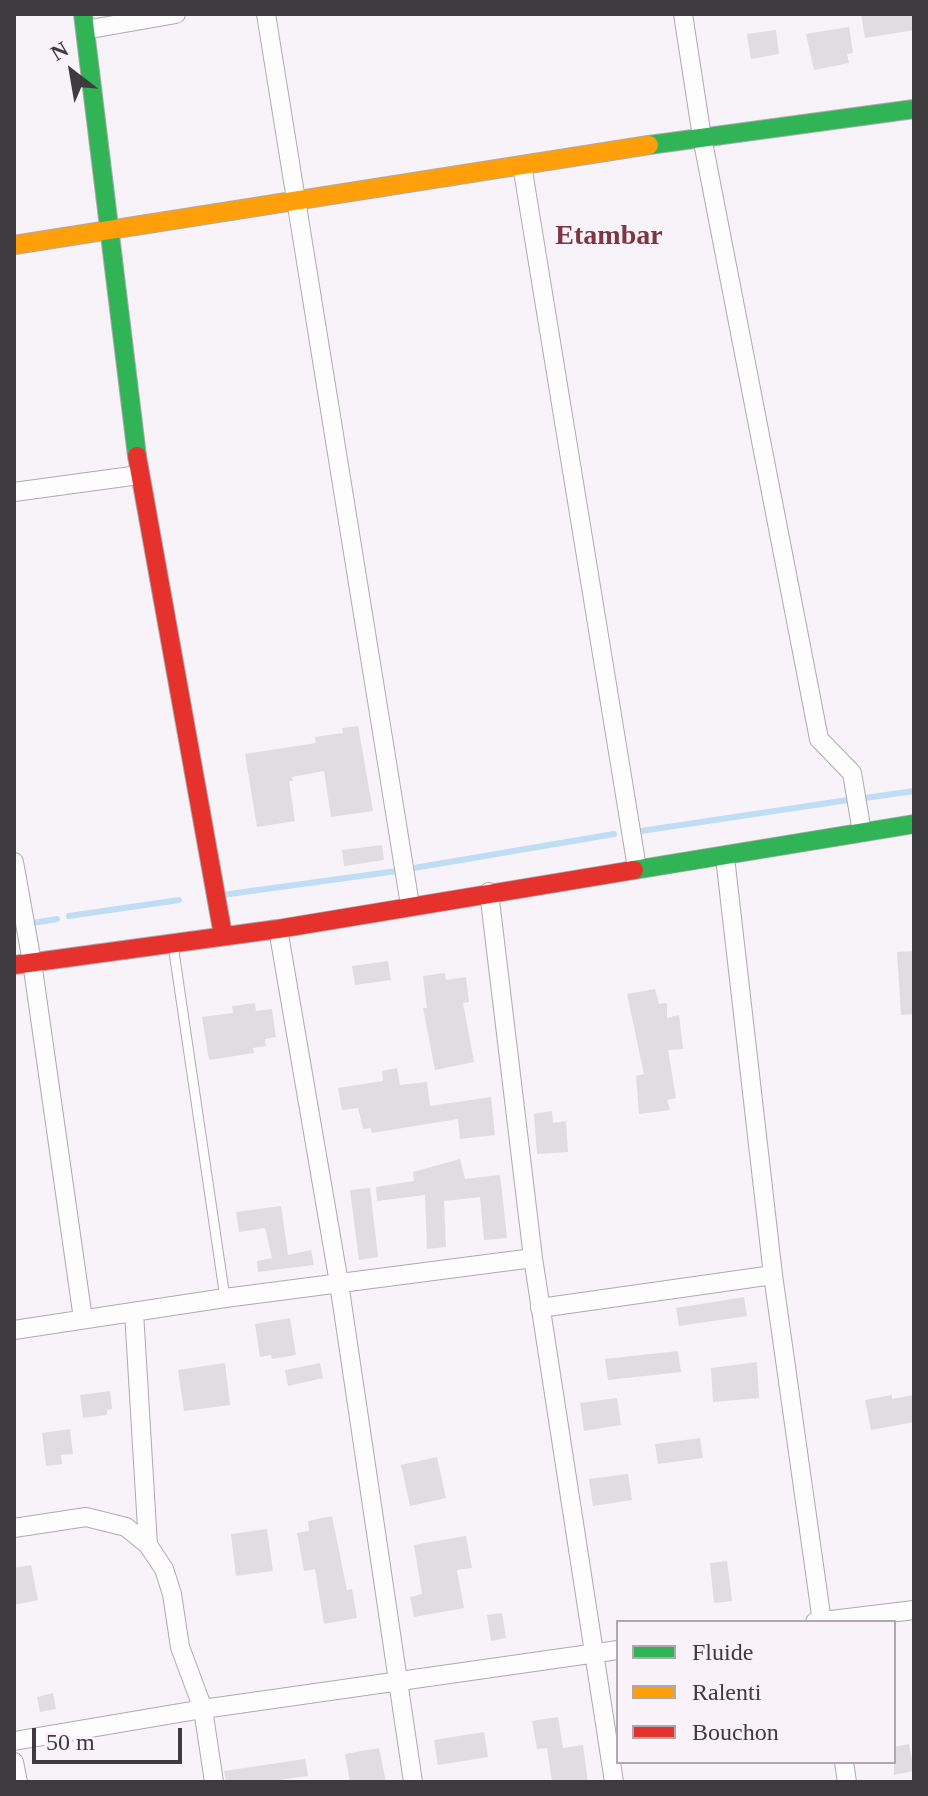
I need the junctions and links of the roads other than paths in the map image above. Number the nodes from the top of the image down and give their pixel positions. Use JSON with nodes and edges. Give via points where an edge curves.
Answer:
{"nodes":[{"id":1,"x":176,"y":14,"type":"edge"},
{"id":2,"x":266,"y":14,"type":"edge"},
{"id":3,"x":683,"y":14,"type":"edge"},
{"id":4,"x":84,"y":22,"type":"edge"},
{"id":5,"x":914,"y":109,"type":"edge"},
{"id":6,"x":702,"y":137,"type":"junction"},
{"id":7,"x":522,"y":165,"type":"junction"},
{"id":8,"x":298,"y":200,"type":"junction"},
{"id":9,"x":111,"y":229,"type":"junction"},
{"id":10,"x":14,"y":245,"type":"edge"},
{"id":11,"x":139,"y":475,"type":"junction"},
{"id":12,"x":14,"y":492,"type":"edge"},
{"id":13,"x":914,"y":824,"type":"edge"},
{"id":14,"x":862,"y":832,"type":"junction"},
{"id":15,"x":725,"y":857,"type":"junction"},
{"id":16,"x":14,"y":862,"type":"edge"},
{"id":17,"x":637,"y":868,"type":"junction"},
{"id":18,"x":489,"y":892,"type":"junction"},
{"id":19,"x":410,"y":905,"type":"junction"},
{"id":20,"x":278,"y":929,"type":"junction"},
{"id":21,"x":223,"y":935,"type":"junction"},
{"id":22,"x":173,"y":944,"type":"junction"},
{"id":23,"x":23,"y":964,"type":"edge"},
{"id":24,"x":533,"y":1258,"type":"junction"},
{"id":25,"x":773,"y":1275,"type":"junction"},
{"id":26,"x":339,"y":1283,"type":"junction"},
{"id":27,"x":225,"y":1298,"type":"junction"},
{"id":28,"x":540,"y":1308,"type":"junction"},
{"id":29,"x":134,"y":1312,"type":"junction"},
{"id":30,"x":83,"y":1319,"type":"junction"},
{"id":31,"x":14,"y":1330,"type":"edge"},
{"id":32,"x":14,"y":1528,"type":"edge"},
{"id":33,"x":148,"y":1545,"type":"junction"},
{"id":34,"x":914,"y":1610,"type":"edge"},
{"id":35,"x":822,"y":1620,"type":"edge"},
{"id":36,"x":837,"y":1620,"type":"edge"},
{"id":37,"x":616,"y":1650,"type":"edge"},
{"id":38,"x":593,"y":1654,"type":"junction"},
{"id":39,"x":398,"y":1683,"type":"junction"},
{"id":40,"x":203,"y":1709,"type":"junction"},
{"id":41,"x":14,"y":1741,"type":"edge"},
{"id":42,"x":14,"y":1762,"type":"edge"},
{"id":43,"x":18,"y":1782,"type":"edge"},
{"id":44,"x":214,"y":1782,"type":"edge"},
{"id":45,"x":413,"y":1782,"type":"edge"},
{"id":46,"x":614,"y":1782,"type":"edge"}],
"edges":[{"from":1,"to":4,"type":"street"},
{"from":2,"to":8,"type":"street"},
{"from":3,"to":6,"type":"street"},
{"from":4,"to":9,"type":"street"},
{"from":5,"to":6,"type":"street"},
{"from":6,"to":7,"type":"street"},
{"from":6,"to":14,"type":"street","via":[[819,739],[852,773]]},
{"from":7,"to":8,"type":"street"},
{"from":7,"to":17,"type":"street"},
{"from":8,"to":9,"type":"street"},
{"from":8,"to":19,"type":"street"},
{"from":9,"to":10,"type":"street"},
{"from":9,"to":11,"type":"street"},
{"from":11,"to":12,"type":"street"},
{"from":11,"to":21,"type":"street"},
{"from":13,"to":14,"type":"street"},
{"from":14,"to":15,"type":"street"},
{"from":15,"to":17,"type":"street"},
{"from":15,"to":25,"type":"street"},
{"from":16,"to":23,"type":"street"},
{"from":17,"to":18,"type":"street"},
{"from":18,"to":19,"type":"street"},
{"from":18,"to":24,"type":"street"},
{"from":19,"to":20,"type":"street"},
{"from":20,"to":21,"type":"street"},
{"from":20,"to":26,"type":"street"},
{"from":21,"to":22,"type":"street"},
{"from":22,"to":23,"type":"street"},
{"from":22,"to":27,"type":"lane"},
{"from":23,"to":30,"type":"street"},
{"from":24,"to":26,"type":"street"},
{"from":24,"to":28,"type":"street"},
{"from":25,"to":28,"type":"street"},
{"from":25,"to":35,"type":"street"},
{"from":26,"to":27,"type":"street"},
{"from":26,"to":39,"type":"street"},
{"from":27,"to":29,"type":"street"},
{"from":28,"to":38,"type":"street"},
{"from":29,"to":30,"type":"street"},
{"from":29,"to":33,"type":"street"},
{"from":30,"to":31,"type":"street"},
{"from":32,"to":33,"type":"street","via":[[86,1517],[126,1527]]},
{"from":33,"to":40,"type":"street","via":[[164,1569],[180,1647]]},
{"from":34,"to":36,"type":"street"},
{"from":37,"to":38,"type":"street"},
{"from":38,"to":39,"type":"street"},
{"from":38,"to":46,"type":"street"},
{"from":39,"to":40,"type":"street"},
{"from":39,"to":45,"type":"street"},
{"from":40,"to":41,"type":"street"},
{"from":40,"to":44,"type":"street"},
{"from":42,"to":43,"type":"street"}]}
